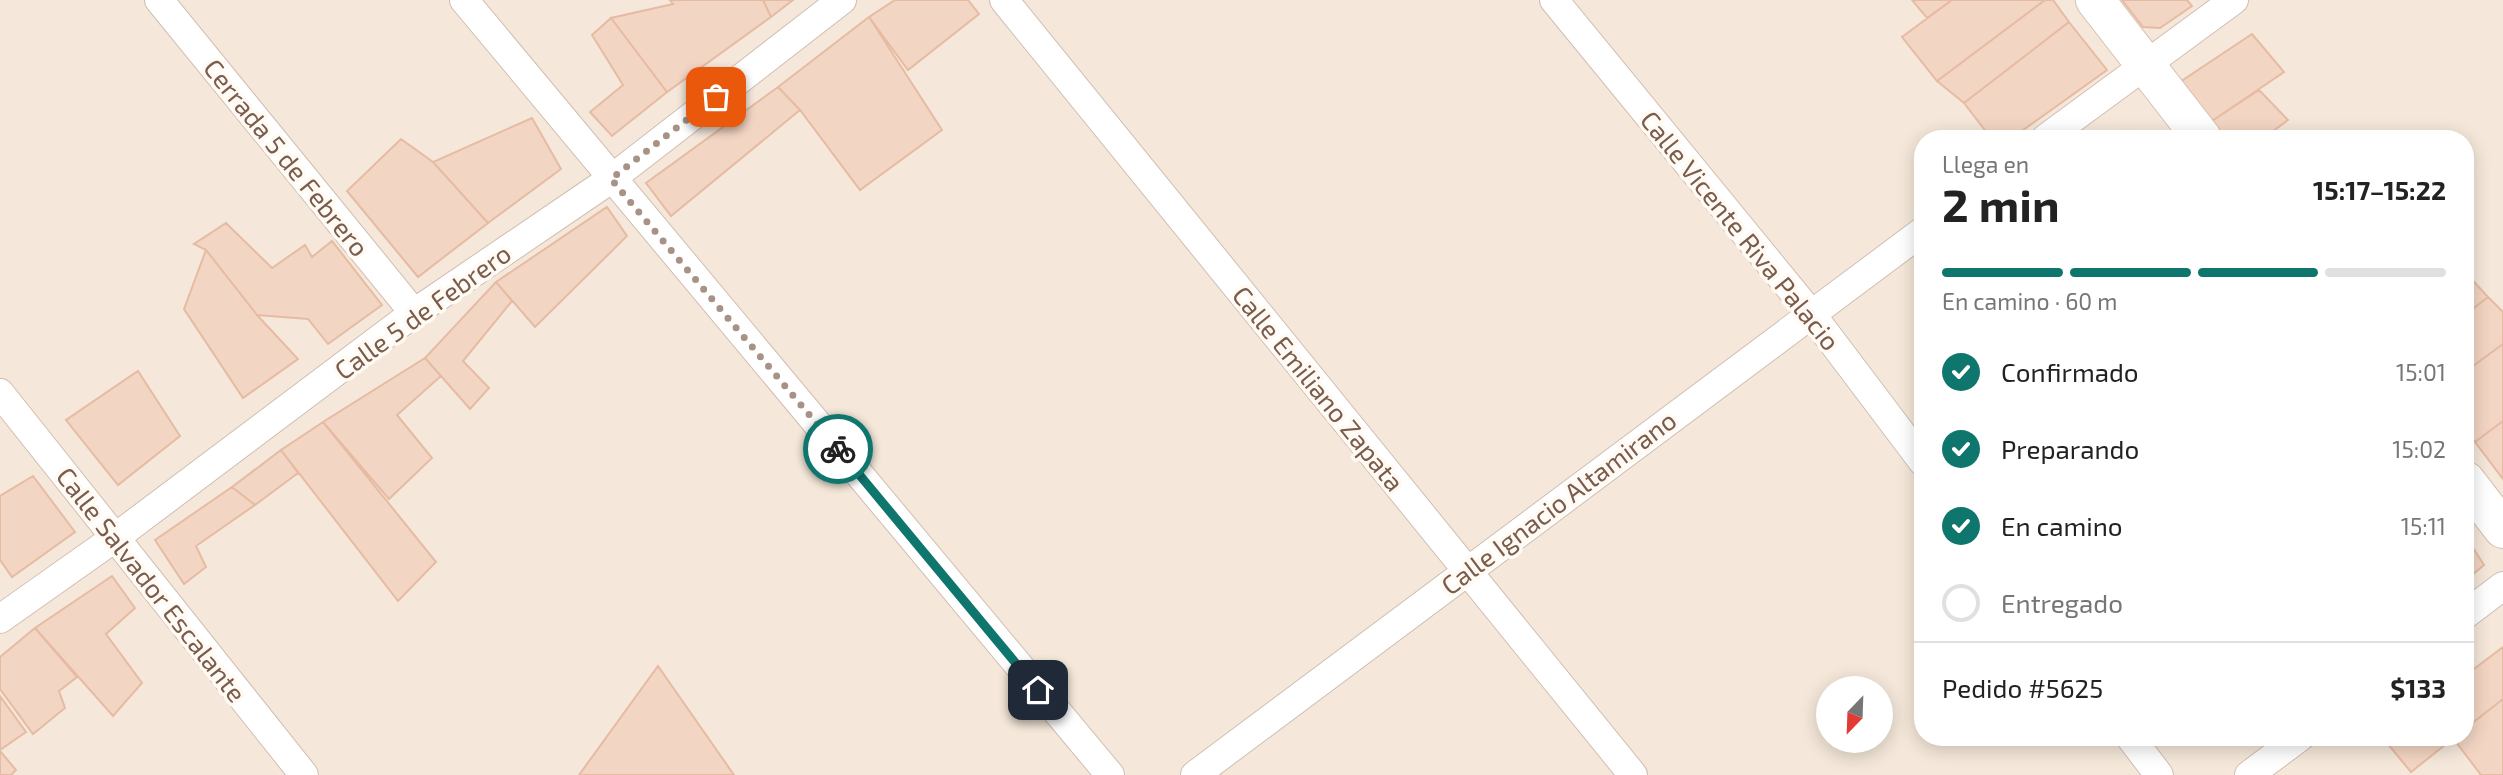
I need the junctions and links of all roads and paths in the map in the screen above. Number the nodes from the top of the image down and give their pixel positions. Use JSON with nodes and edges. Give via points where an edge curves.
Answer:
{"nodes":[{"id":1,"x":159,"y":0,"type":"edge"},
{"id":2,"x":464,"y":0,"type":"edge"},
{"id":3,"x":842,"y":0,"type":"edge"},
{"id":4,"x":1004,"y":0,"type":"edge"},
{"id":5,"x":1554,"y":0,"type":"edge"},
{"id":6,"x":2095,"y":0,"type":"edge"},
{"id":7,"x":2234,"y":0,"type":"edge"},
{"id":8,"x":2145,"y":64,"type":"junction"},
{"id":9,"x":2057,"y":130,"type":"edge"},
{"id":10,"x":2196,"y":130,"type":"edge"},
{"id":11,"x":611,"y":179,"type":"junction"},
{"id":12,"x":1914,"y":238,"type":"edge"},
{"id":13,"x":414,"y":313,"type":"junction"},
{"id":14,"x":1812,"y":314,"type":"junction"},
{"id":15,"x":0,"y":393,"type":"edge"},
{"id":16,"x":1914,"y":450,"type":"edge"},
{"id":17,"x":2474,"y":491,"type":"edge"},
{"id":18,"x":2503,"y":529,"type":"edge"},
{"id":19,"x":116,"y":537,"type":"junction"},
{"id":20,"x":1466,"y":570,"type":"junction"},
{"id":21,"x":2503,"y":586,"type":"edge"},
{"id":22,"x":2474,"y":608,"type":"edge"},
{"id":23,"x":0,"y":619,"type":"edge"},
{"id":24,"x":2137,"y":746,"type":"edge"},
{"id":25,"x":2288,"y":746,"type":"edge"},
{"id":26,"x":304,"y":775,"type":"edge"},
{"id":27,"x":1110,"y":775,"type":"edge"},
{"id":28,"x":1195,"y":775,"type":"edge"},
{"id":29,"x":1633,"y":775,"type":"edge"},
{"id":30,"x":2159,"y":775,"type":"edge"},
{"id":31,"x":2249,"y":775,"type":"edge"}],
"edges":[{"from":1,"to":13,"type":"street","name":"Cerrada 5 de Febrero"},
{"from":2,"to":11,"type":"street"},
{"from":3,"to":11,"type":"street","name":"Calle 5 de Febrero"},
{"from":4,"to":20,"type":"street","name":"Calle Emiliano Zapata"},
{"from":5,"to":14,"type":"street","name":"Calle Vicente Riva Palacio"},
{"from":6,"to":8,"type":"main road"},
{"from":7,"to":8,"type":"street"},
{"from":8,"to":9,"type":"street"},
{"from":8,"to":10,"type":"main road"},
{"from":11,"to":13,"type":"street","name":"Calle 5 de Febrero"},
{"from":11,"to":27,"type":"street"},
{"from":12,"to":14,"type":"street","name":"Calle Ignacio Altamirano"},
{"from":13,"to":19,"type":"street","name":"Calle 5 de Febrero"},
{"from":14,"to":16,"type":"street","name":"Calle Vicente Riva Palacio"},
{"from":14,"to":20,"type":"street","name":"Calle Ignacio Altamirano"},
{"from":15,"to":19,"type":"street","name":"Calle Salvador Escalante"},
{"from":17,"to":18,"type":"main road"},
{"from":19,"to":23,"type":"street","name":"Calle 5 de Febrero"},
{"from":19,"to":26,"type":"street","name":"Calle Salvador Escalante"},
{"from":20,"to":28,"type":"street","name":"Calle Ignacio Altamirano"},
{"from":20,"to":29,"type":"street","name":"Calle Emiliano Zapata"},
{"from":21,"to":22,"type":"street"},
{"from":24,"to":30,"type":"street"},
{"from":25,"to":31,"type":"street"}]}
